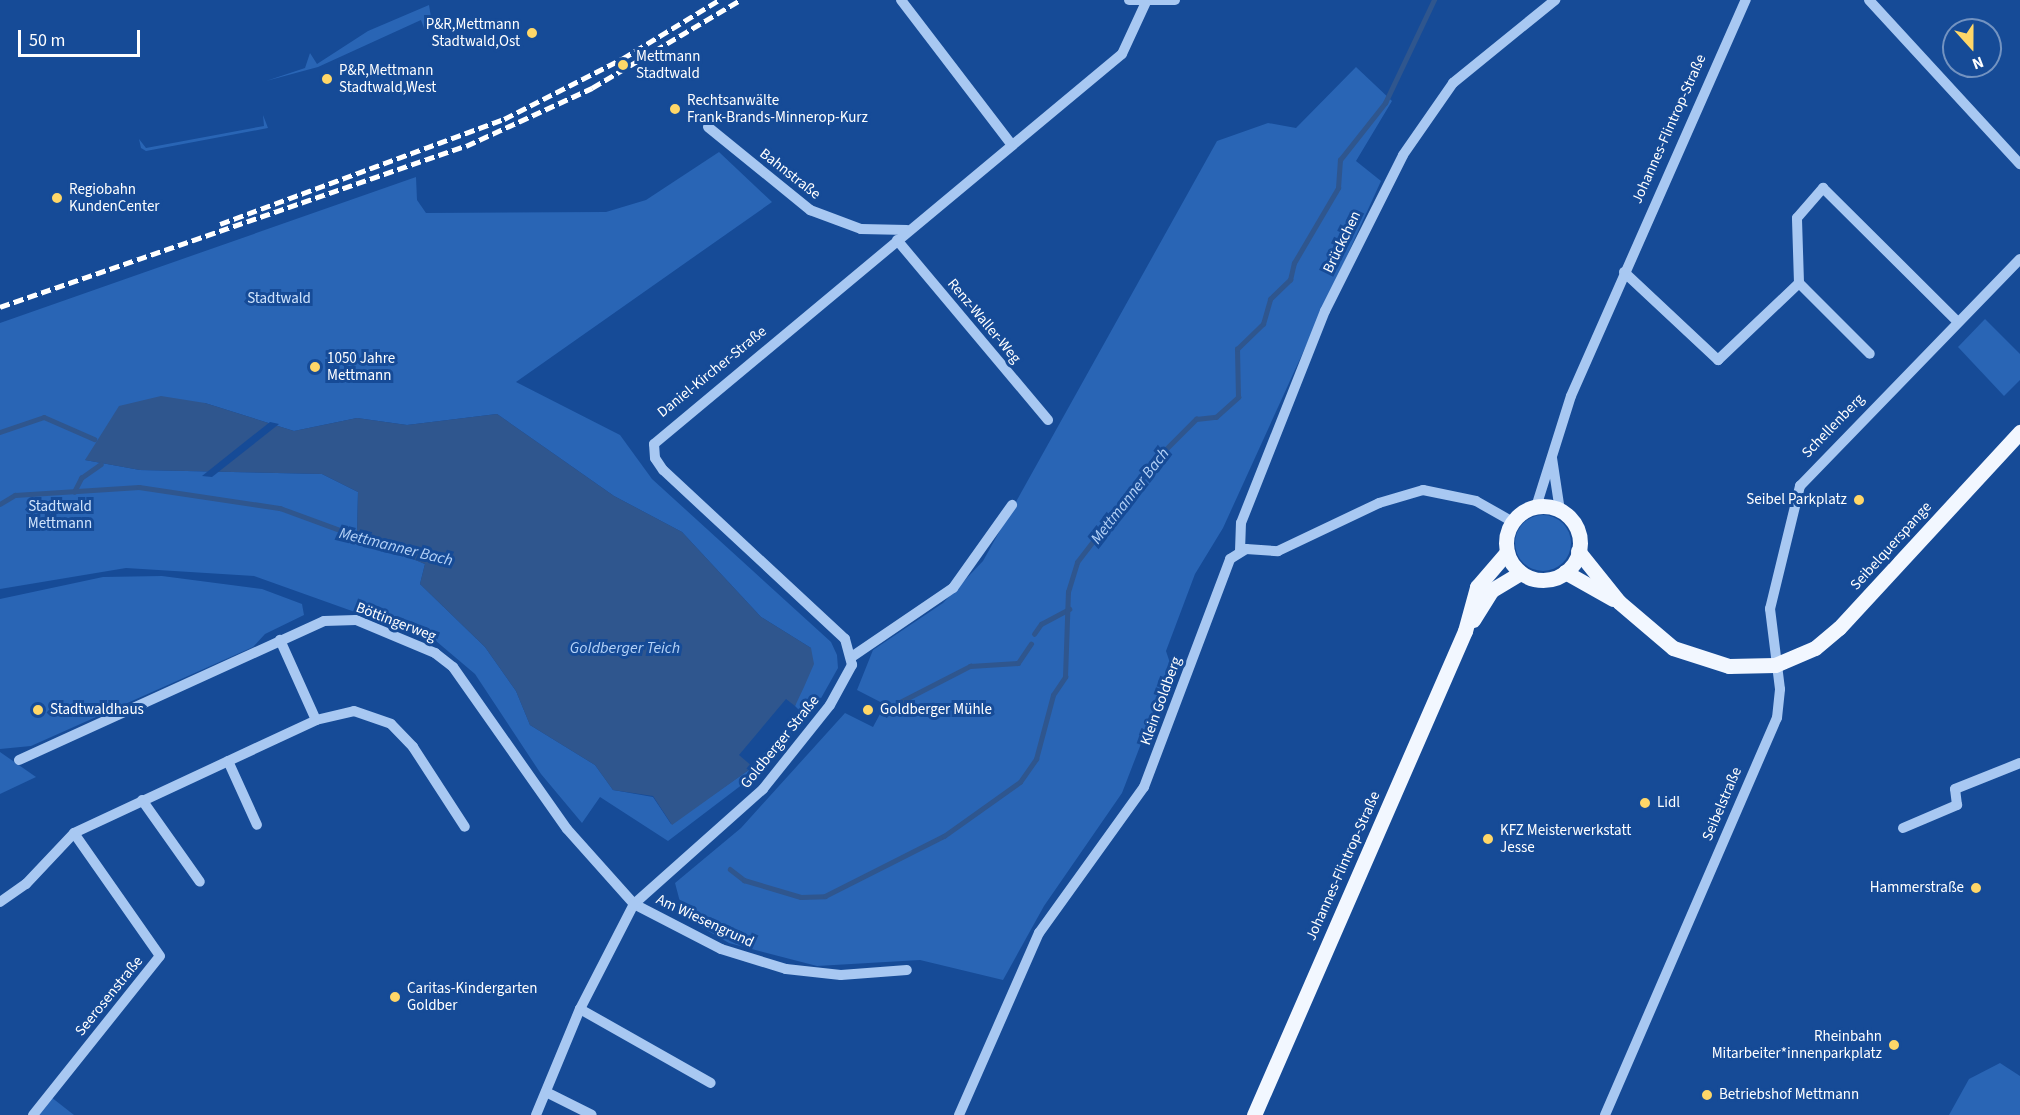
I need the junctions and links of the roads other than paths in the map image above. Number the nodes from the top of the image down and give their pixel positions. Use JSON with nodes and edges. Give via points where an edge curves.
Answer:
{"nodes":[{"id":1,"x":901,"y":0,"type":"edge"},
{"id":2,"x":1129,"y":0,"type":"edge"},
{"id":3,"x":1175,"y":0,"type":"edge"},
{"id":4,"x":1555,"y":0,"type":"edge"},
{"id":5,"x":1746,"y":0,"type":"edge"},
{"id":6,"x":1869,"y":0,"type":"edge"},
{"id":7,"x":1146,"y":2,"type":"junction"},
{"id":8,"x":708,"y":127,"type":"dead end"},
{"id":9,"x":1012,"y":146,"type":"junction"},
{"id":10,"x":2020,"y":164,"type":"edge"},
{"id":11,"x":910,"y":229,"type":"junction"},
{"id":12,"x":897,"y":240,"type":"junction"},
{"id":13,"x":2020,"y":259,"type":"edge"},
{"id":14,"x":1624,"y":273,"type":"junction"},
{"id":15,"x":1799,"y":283,"type":"junction"},
{"id":16,"x":1958,"y":321,"type":"junction"},
{"id":17,"x":1870,"y":354,"type":"dead end"},
{"id":18,"x":1048,"y":420,"type":"dead end"},
{"id":19,"x":2020,"y":432,"type":"edge"},
{"id":20,"x":1552,"y":457,"type":"junction"},
{"id":21,"x":1012,"y":505,"type":"dead end"},
{"id":22,"x":1536,"y":507,"type":"junction"},
{"id":23,"x":1560,"y":511,"type":"junction"},
{"id":24,"x":1513,"y":522,"type":"junction"},
{"id":25,"x":1240,"y":551,"type":"junction"},
{"id":26,"x":1578,"y":551,"type":"junction"},
{"id":27,"x":1507,"y":552,"type":"junction"},
{"id":28,"x":1565,"y":572,"type":"junction"},
{"id":29,"x":1521,"y":573,"type":"junction"},
{"id":30,"x":1618,"y":602,"type":"junction"},
{"id":31,"x":1466,"y":631,"type":"junction"},
{"id":32,"x":280,"y":640,"type":"junction"},
{"id":33,"x":853,"y":656,"type":"junction"},
{"id":34,"x":1775,"y":665,"type":"junction"},
{"id":35,"x":316,"y":720,"type":"junction"},
{"id":36,"x":20,"y":760,"type":"dead end"},
{"id":37,"x":228,"y":761,"type":"junction"},
{"id":38,"x":2020,"y":763,"type":"edge"},
{"id":39,"x":142,"y":800,"type":"junction"},
{"id":40,"x":257,"y":825,"type":"dead end"},
{"id":41,"x":465,"y":827,"type":"dead end"},
{"id":42,"x":1903,"y":828,"type":"dead end"},
{"id":43,"x":74,"y":832,"type":"junction"},
{"id":44,"x":200,"y":882,"type":"dead end"},
{"id":45,"x":0,"y":902,"type":"edge"},
{"id":46,"x":634,"y":903,"type":"junction"},
{"id":47,"x":907,"y":970,"type":"dead end"},
{"id":48,"x":580,"y":1009,"type":"junction"},
{"id":49,"x":711,"y":1083,"type":"dead end"},
{"id":50,"x":546,"y":1092,"type":"junction"},
{"id":51,"x":33,"y":1115,"type":"edge"},
{"id":52,"x":536,"y":1115,"type":"edge"},
{"id":53,"x":592,"y":1115,"type":"edge"},
{"id":54,"x":960,"y":1115,"type":"edge"},
{"id":55,"x":1254,"y":1115,"type":"edge"},
{"id":56,"x":1605,"y":1115,"type":"edge"}],
"edges":[{"from":1,"to":9,"type":"street"},
{"from":2,"to":7,"type":"street"},
{"from":3,"to":7,"type":"street"},
{"from":4,"to":25,"type":"street","name":"Brückchen","via":[[1465,70],[1403,155],[1325,310],[1241,523]]},
{"from":5,"to":14,"type":"street","name":"Johannes-Flintrop-Straße"},
{"from":6,"to":10,"type":"street"},
{"from":7,"to":9,"type":"street","via":[[1122,54]]},
{"from":8,"to":11,"type":"street","name":"Bahnstraße","via":[[810,210],[886,234]]},
{"from":9,"to":11,"type":"street"},
{"from":11,"to":12,"type":"street","name":"Daniel-Kircher-Straße"},
{"from":12,"to":18,"type":"street","name":"Renz-Waller-Weg"},
{"from":12,"to":33,"type":"street","name":"Daniel-Kircher-Straße","via":[[664,431],[653,450],[663,470],[841,634]]},
{"from":13,"to":16,"type":"street","name":"Schellenberg"},
{"from":14,"to":15,"type":"street","via":[[1718,360]]},
{"from":14,"to":20,"type":"street","name":"Johannes-Flintrop-Straße","via":[[1571,396]]},
{"from":15,"to":16,"type":"street","via":[[1797,218],[1823,188]]},
{"from":15,"to":17,"type":"street"},
{"from":16,"to":34,"type":"street","name":"Schellenberg","via":[[1800,486],[1772,596],[1769,637]]},
{"from":19,"to":34,"type":"main road","name":"Seibelquerspange","via":[[1815,648]]},
{"from":20,"to":22,"type":"street","name":"Johannes-Flintrop-Straße"},
{"from":20,"to":23,"type":"street","name":"Johannes-Flintrop-Straße"},
{"from":21,"to":33,"type":"street","via":[[953,588]]},
{"from":22,"to":23,"type":"main road"},
{"from":22,"to":24,"type":"main road"},
{"from":23,"to":26,"type":"main road","name":"Johannes-Flintrop-Straße","via":[[1578,533]]},
{"from":24,"to":25,"type":"street","via":[[1476,501],[1423,490],[1379,503],[1278,551]]},
{"from":24,"to":27,"type":"main road","name":"Johannes-Flintrop-Straße"},
{"from":25,"to":54,"type":"street","name":"Klein Goldberg","via":[[1222,572],[1144,787],[1039,933]]},
{"from":26,"to":28,"type":"main road"},
{"from":26,"to":30,"type":"main road"},
{"from":27,"to":29,"type":"main road"},
{"from":27,"to":31,"type":"main road","name":"Johannes-Flintrop-Straße","via":[[1477,587]]},
{"from":28,"to":29,"type":"main road","via":[[1548,579]]},
{"from":28,"to":30,"type":"main road"},
{"from":29,"to":31,"type":"main road","name":"Johannes-Flintrop-Straße","via":[[1492,590]]},
{"from":30,"to":34,"type":"main road","via":[[1662,640],[1688,654],[1728,666]]},
{"from":31,"to":55,"type":"main road","name":"Johannes-Flintrop-Straße"},
{"from":32,"to":35,"type":"street"},
{"from":32,"to":36,"type":"street","name":"Böttingerweg"},
{"from":32,"to":46,"type":"street","name":"Böttingerweg","via":[[339,617],[445,659],[567,829]]},
{"from":33,"to":46,"type":"street","name":"Goldberger Straße","via":[[830,705],[763,789]]},
{"from":34,"to":56,"type":"street","name":"Seibelstraße","via":[[1778,718]]},
{"from":35,"to":37,"type":"street"},
{"from":35,"to":41,"type":"street","via":[[354,711],[392,724],[414,747]]},
{"from":37,"to":39,"type":"street"},
{"from":37,"to":40,"type":"street"},
{"from":38,"to":42,"type":"street","via":[[1955,789],[1957,805]]},
{"from":39,"to":43,"type":"street"},
{"from":39,"to":44,"type":"street"},
{"from":43,"to":45,"type":"street","via":[[26,884]]},
{"from":43,"to":51,"type":"street","name":"Seerosenstraße","via":[[160,956]]},
{"from":46,"to":47,"type":"street","name":"Am Wiesengrund","via":[[721,949],[775,967],[841,975]]},
{"from":46,"to":48,"type":"street","name":"Goldberger Straße"},
{"from":48,"to":49,"type":"street"},
{"from":48,"to":50,"type":"street","name":"Goldberger Straße"},
{"from":50,"to":52,"type":"street","name":"Goldberger Straße"},
{"from":50,"to":53,"type":"street"}]}
